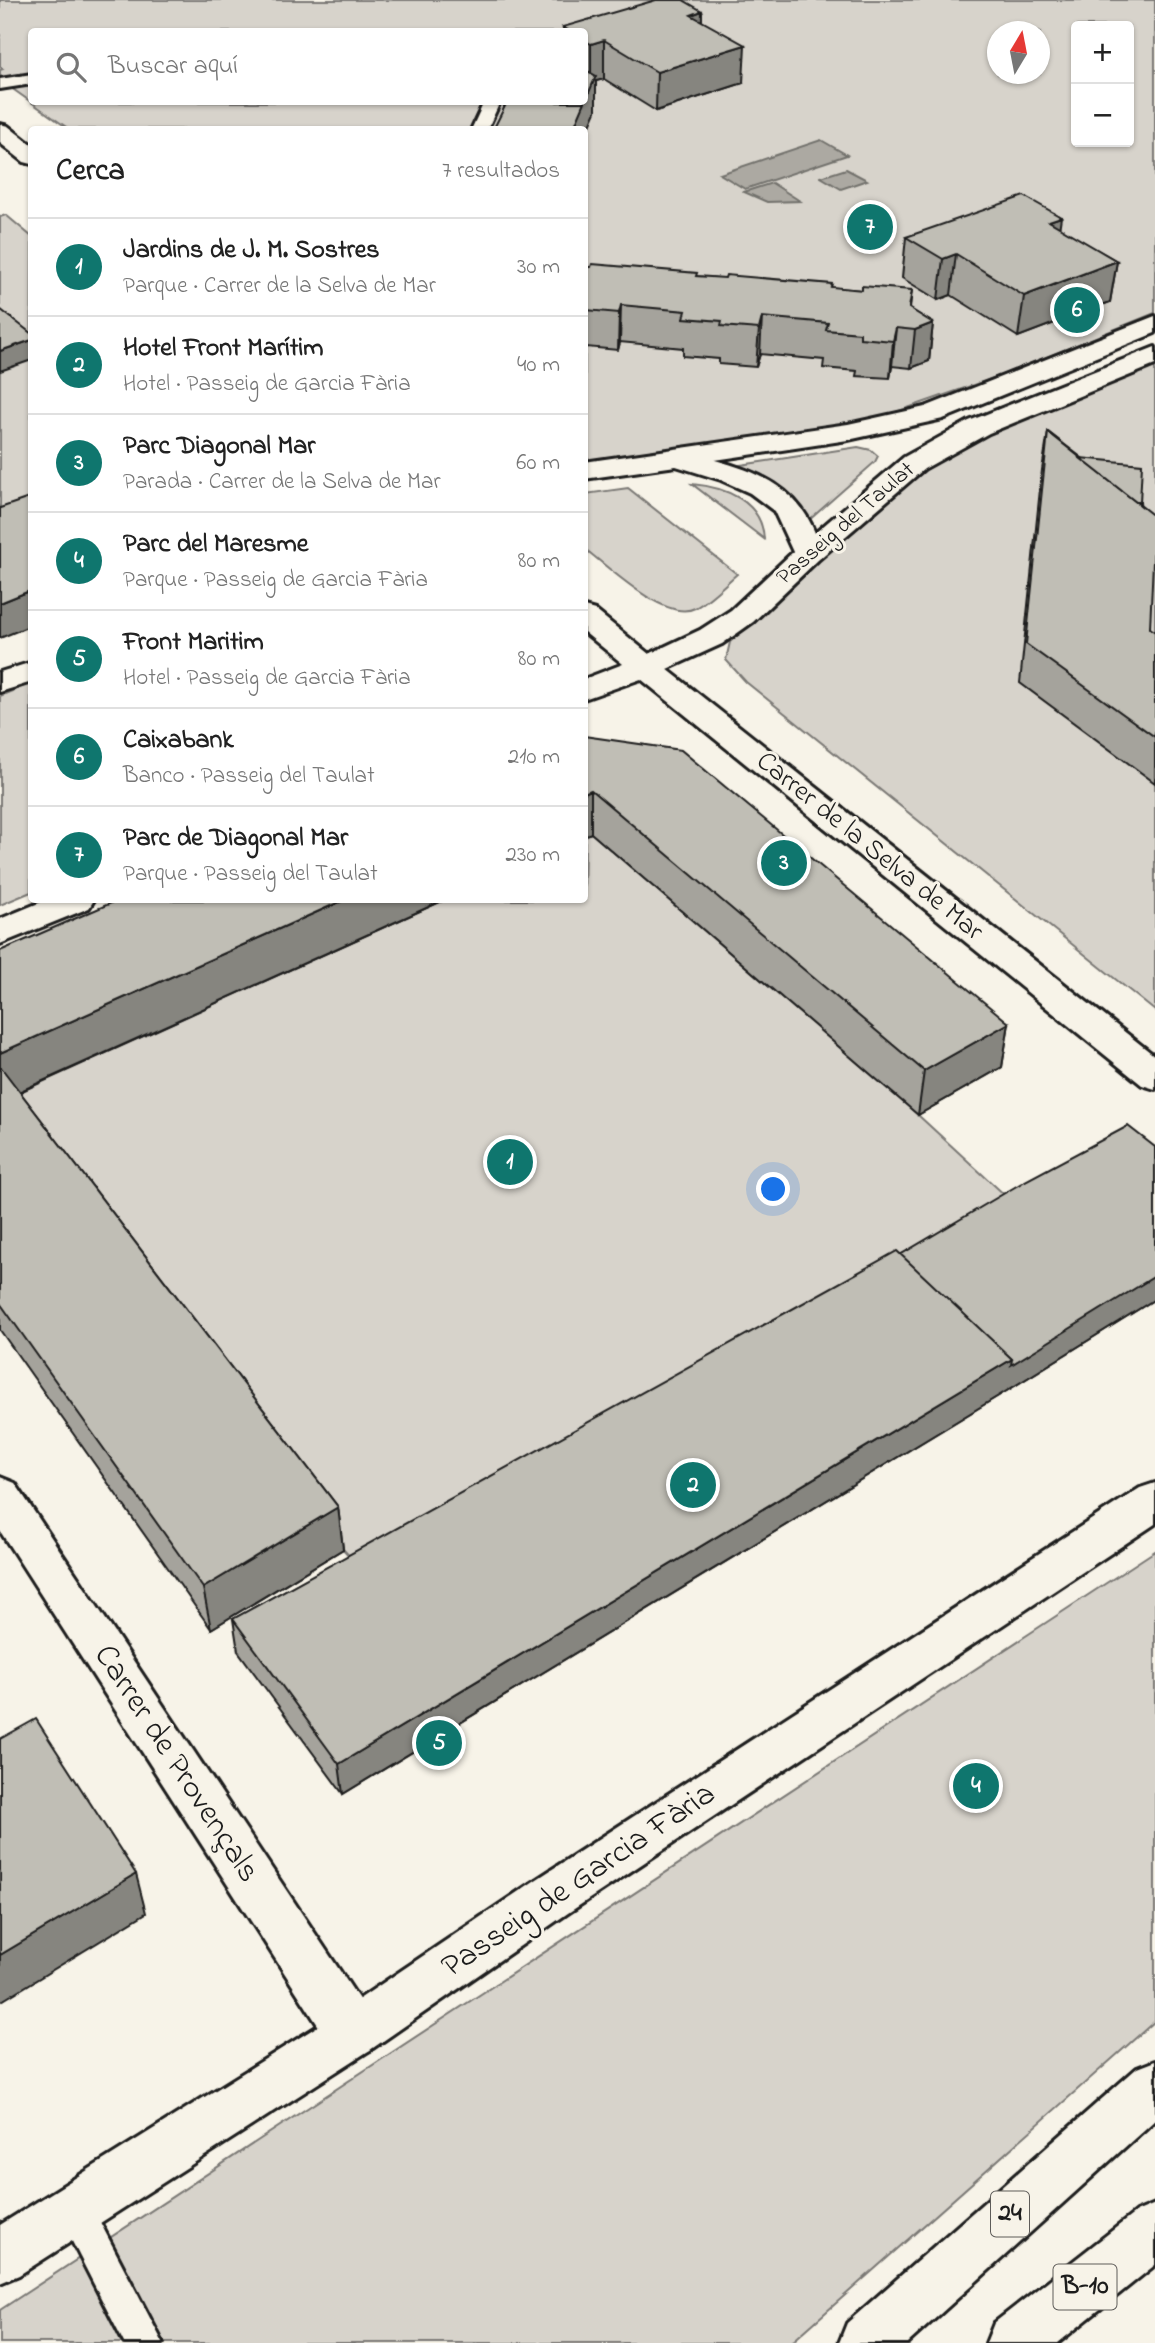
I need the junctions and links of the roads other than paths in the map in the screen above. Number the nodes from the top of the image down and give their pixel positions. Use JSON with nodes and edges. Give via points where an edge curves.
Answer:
{"nodes":[{"id":1,"x":28,"y":80,"type":"edge"},
{"id":2,"x":0,"y":83,"type":"edge"},
{"id":3,"x":491,"y":105,"type":"edge"},
{"id":4,"x":481,"y":126,"type":"edge"},
{"id":5,"x":0,"y":131,"type":"edge"},
{"id":6,"x":28,"y":154,"type":"edge"},
{"id":7,"x":1155,"y":324,"type":"edge"},
{"id":8,"x":1155,"y":355,"type":"edge"},
{"id":9,"x":676,"y":458,"type":"junction"},
{"id":10,"x":588,"y":470,"type":"edge"},
{"id":11,"x":808,"y":554,"type":"junction"},
{"id":12,"x":588,"y":619,"type":"edge"},
{"id":13,"x":645,"y":667,"type":"junction"},
{"id":14,"x":28,"y":673,"type":"edge"},
{"id":15,"x":0,"y":684,"type":"edge"},
{"id":16,"x":588,"y":688,"type":"edge"},
{"id":17,"x":70,"y":903,"type":"edge"},
{"id":18,"x":0,"y":932,"type":"edge"},
{"id":19,"x":1155,"y":1076,"type":"edge"},
{"id":20,"x":0,"y":1494,"type":"edge"},
{"id":21,"x":1155,"y":1501,"type":"edge"},
{"id":22,"x":352,"y":2033,"type":"junction"},
{"id":23,"x":1155,"y":2086,"type":"edge"},
{"id":24,"x":74,"y":2210,"type":"junction"},
{"id":25,"x":1155,"y":2231,"type":"edge"},
{"id":26,"x":0,"y":2256,"type":"edge"},
{"id":27,"x":144,"y":2343,"type":"edge"},
{"id":28,"x":867,"y":2343,"type":"edge"},
{"id":29,"x":1014,"y":2343,"type":"edge"}],
"edges":[{"from":1,"to":2,"type":"lane"},
{"from":3,"to":4,"type":"lane"},
{"from":5,"to":6,"type":"main road"},
{"from":7,"to":9,"type":"main road","name":"Passeig del Taulat","via":[[933,413],[848,432]]},
{"from":8,"to":11,"type":"main road","name":"Passeig del Taulat","via":[[979,428],[914,463]]},
{"from":9,"to":10,"type":"main road","name":"Passeig del Taulat"},
{"from":9,"to":11,"type":"main road","via":[[733,475],[782,502]]},
{"from":11,"to":13,"type":"main road","name":"Passeig del Taulat","via":[[732,623]]},
{"from":12,"to":13,"type":"main road","name":"Carrer de la Selva de Mar"},
{"from":13,"to":16,"type":"main road","name":"Passeig del Taulat"},
{"from":13,"to":19,"type":"main road","name":"Carrer de la Selva de Mar"},
{"from":14,"to":15,"type":"main road"},
{"from":17,"to":18,"type":"main road"},
{"from":20,"to":22,"type":"main road","name":"Carrer de Provençals"},
{"from":21,"to":22,"type":"main road","name":"Passeig de Garcia Fària"},
{"from":22,"to":24,"type":"main road","name":"Passeig de Garcia Fària"},
{"from":23,"to":28,"type":"main road","number":"24"},
{"from":24,"to":26,"type":"main road","name":"Passeig de Garcia Fària"},
{"from":24,"to":27,"type":"lane"},
{"from":25,"to":29,"type":"main road","number":"B-10"}]}
